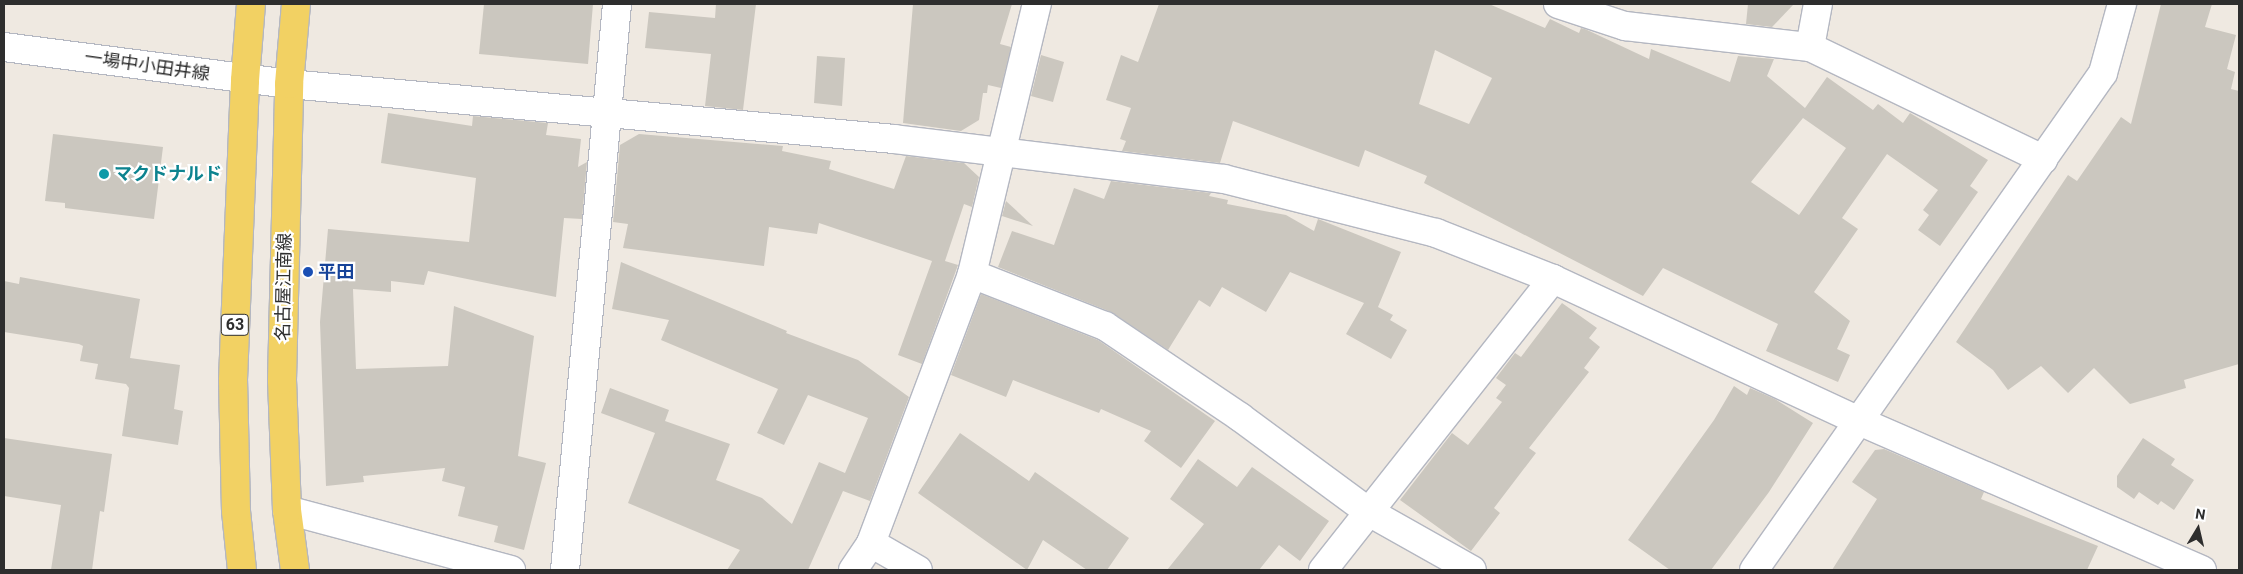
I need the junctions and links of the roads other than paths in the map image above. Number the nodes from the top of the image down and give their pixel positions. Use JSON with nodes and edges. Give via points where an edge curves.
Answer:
{"nodes":[{"id":1,"x":251,"y":4,"type":"edge"},
{"id":2,"x":296,"y":4,"type":"edge"},
{"id":3,"x":618,"y":4,"type":"edge"},
{"id":4,"x":1037,"y":4,"type":"edge"},
{"id":5,"x":1558,"y":4,"type":"edge"},
{"id":6,"x":1818,"y":4,"type":"edge"},
{"id":7,"x":2122,"y":4,"type":"edge"},
{"id":8,"x":4,"y":47,"type":"edge"},
{"id":9,"x":1810,"y":47,"type":"junction"},
{"id":10,"x":245,"y":80,"type":"junction"},
{"id":11,"x":290,"y":84,"type":"junction"},
{"id":12,"x":609,"y":114,"type":"junction"},
{"id":13,"x":1001,"y":154,"type":"junction"},
{"id":14,"x":2043,"y":159,"type":"junction"},
{"id":15,"x":972,"y":274,"type":"junction"},
{"id":16,"x":1553,"y":279,"type":"junction"},
{"id":17,"x":1859,"y":421,"type":"junction"},
{"id":18,"x":287,"y":510,"type":"junction"},
{"id":19,"x":1369,"y":512,"type":"junction"},
{"id":20,"x":871,"y":543,"type":"junction"},
{"id":21,"x":2195,"y":569,"type":"edge"},
{"id":22,"x":242,"y":570,"type":"edge"},
{"id":23,"x":295,"y":570,"type":"edge"},
{"id":24,"x":511,"y":570,"type":"edge"},
{"id":25,"x":565,"y":570,"type":"edge"},
{"id":26,"x":853,"y":570,"type":"edge"},
{"id":27,"x":918,"y":570,"type":"edge"},
{"id":28,"x":1323,"y":570,"type":"edge"},
{"id":29,"x":1472,"y":570,"type":"edge"},
{"id":30,"x":1754,"y":570,"type":"edge"}],
"edges":[{"from":1,"to":10,"type":"main road","number":"63"},
{"from":2,"to":11,"type":"main road","name":"名古屋江南線"},
{"from":3,"to":12,"type":"street"},
{"from":4,"to":13,"type":"street"},
{"from":5,"to":9,"type":"street","via":[[1625,26]]},
{"from":6,"to":9,"type":"street"},
{"from":7,"to":14,"type":"street","via":[[2103,73]]},
{"from":8,"to":10,"type":"street","name":"一場中小田井線"},
{"from":9,"to":14,"type":"street"},
{"from":10,"to":11,"type":"street","name":"一場中小田井線"},
{"from":10,"to":22,"type":"main road","number":"63","via":[[233,380],[236,512]]},
{"from":11,"to":12,"type":"street","name":"一場中小田井線"},
{"from":11,"to":18,"type":"main road","name":"名古屋江南線","via":[[282,380]]},
{"from":12,"to":13,"type":"street","name":"一場中小田井線","via":[[894,139]]},
{"from":12,"to":25,"type":"street"},
{"from":13,"to":15,"type":"street"},
{"from":13,"to":16,"type":"street","name":"一場中小田井線","via":[[1224,179],[1436,233]]},
{"from":14,"to":17,"type":"street"},
{"from":15,"to":19,"type":"street","via":[[1105,326],[1240,418]]},
{"from":15,"to":20,"type":"street"},
{"from":16,"to":17,"type":"street","name":"一場中小田井線"},
{"from":16,"to":19,"type":"street"},
{"from":17,"to":21,"type":"street","name":"一場中小田井線"},
{"from":17,"to":30,"type":"street"},
{"from":18,"to":23,"type":"main road","name":"名古屋江南線"},
{"from":18,"to":24,"type":"street"},
{"from":19,"to":28,"type":"street"},
{"from":19,"to":29,"type":"street"},
{"from":20,"to":26,"type":"street"},
{"from":20,"to":27,"type":"street"}]}
